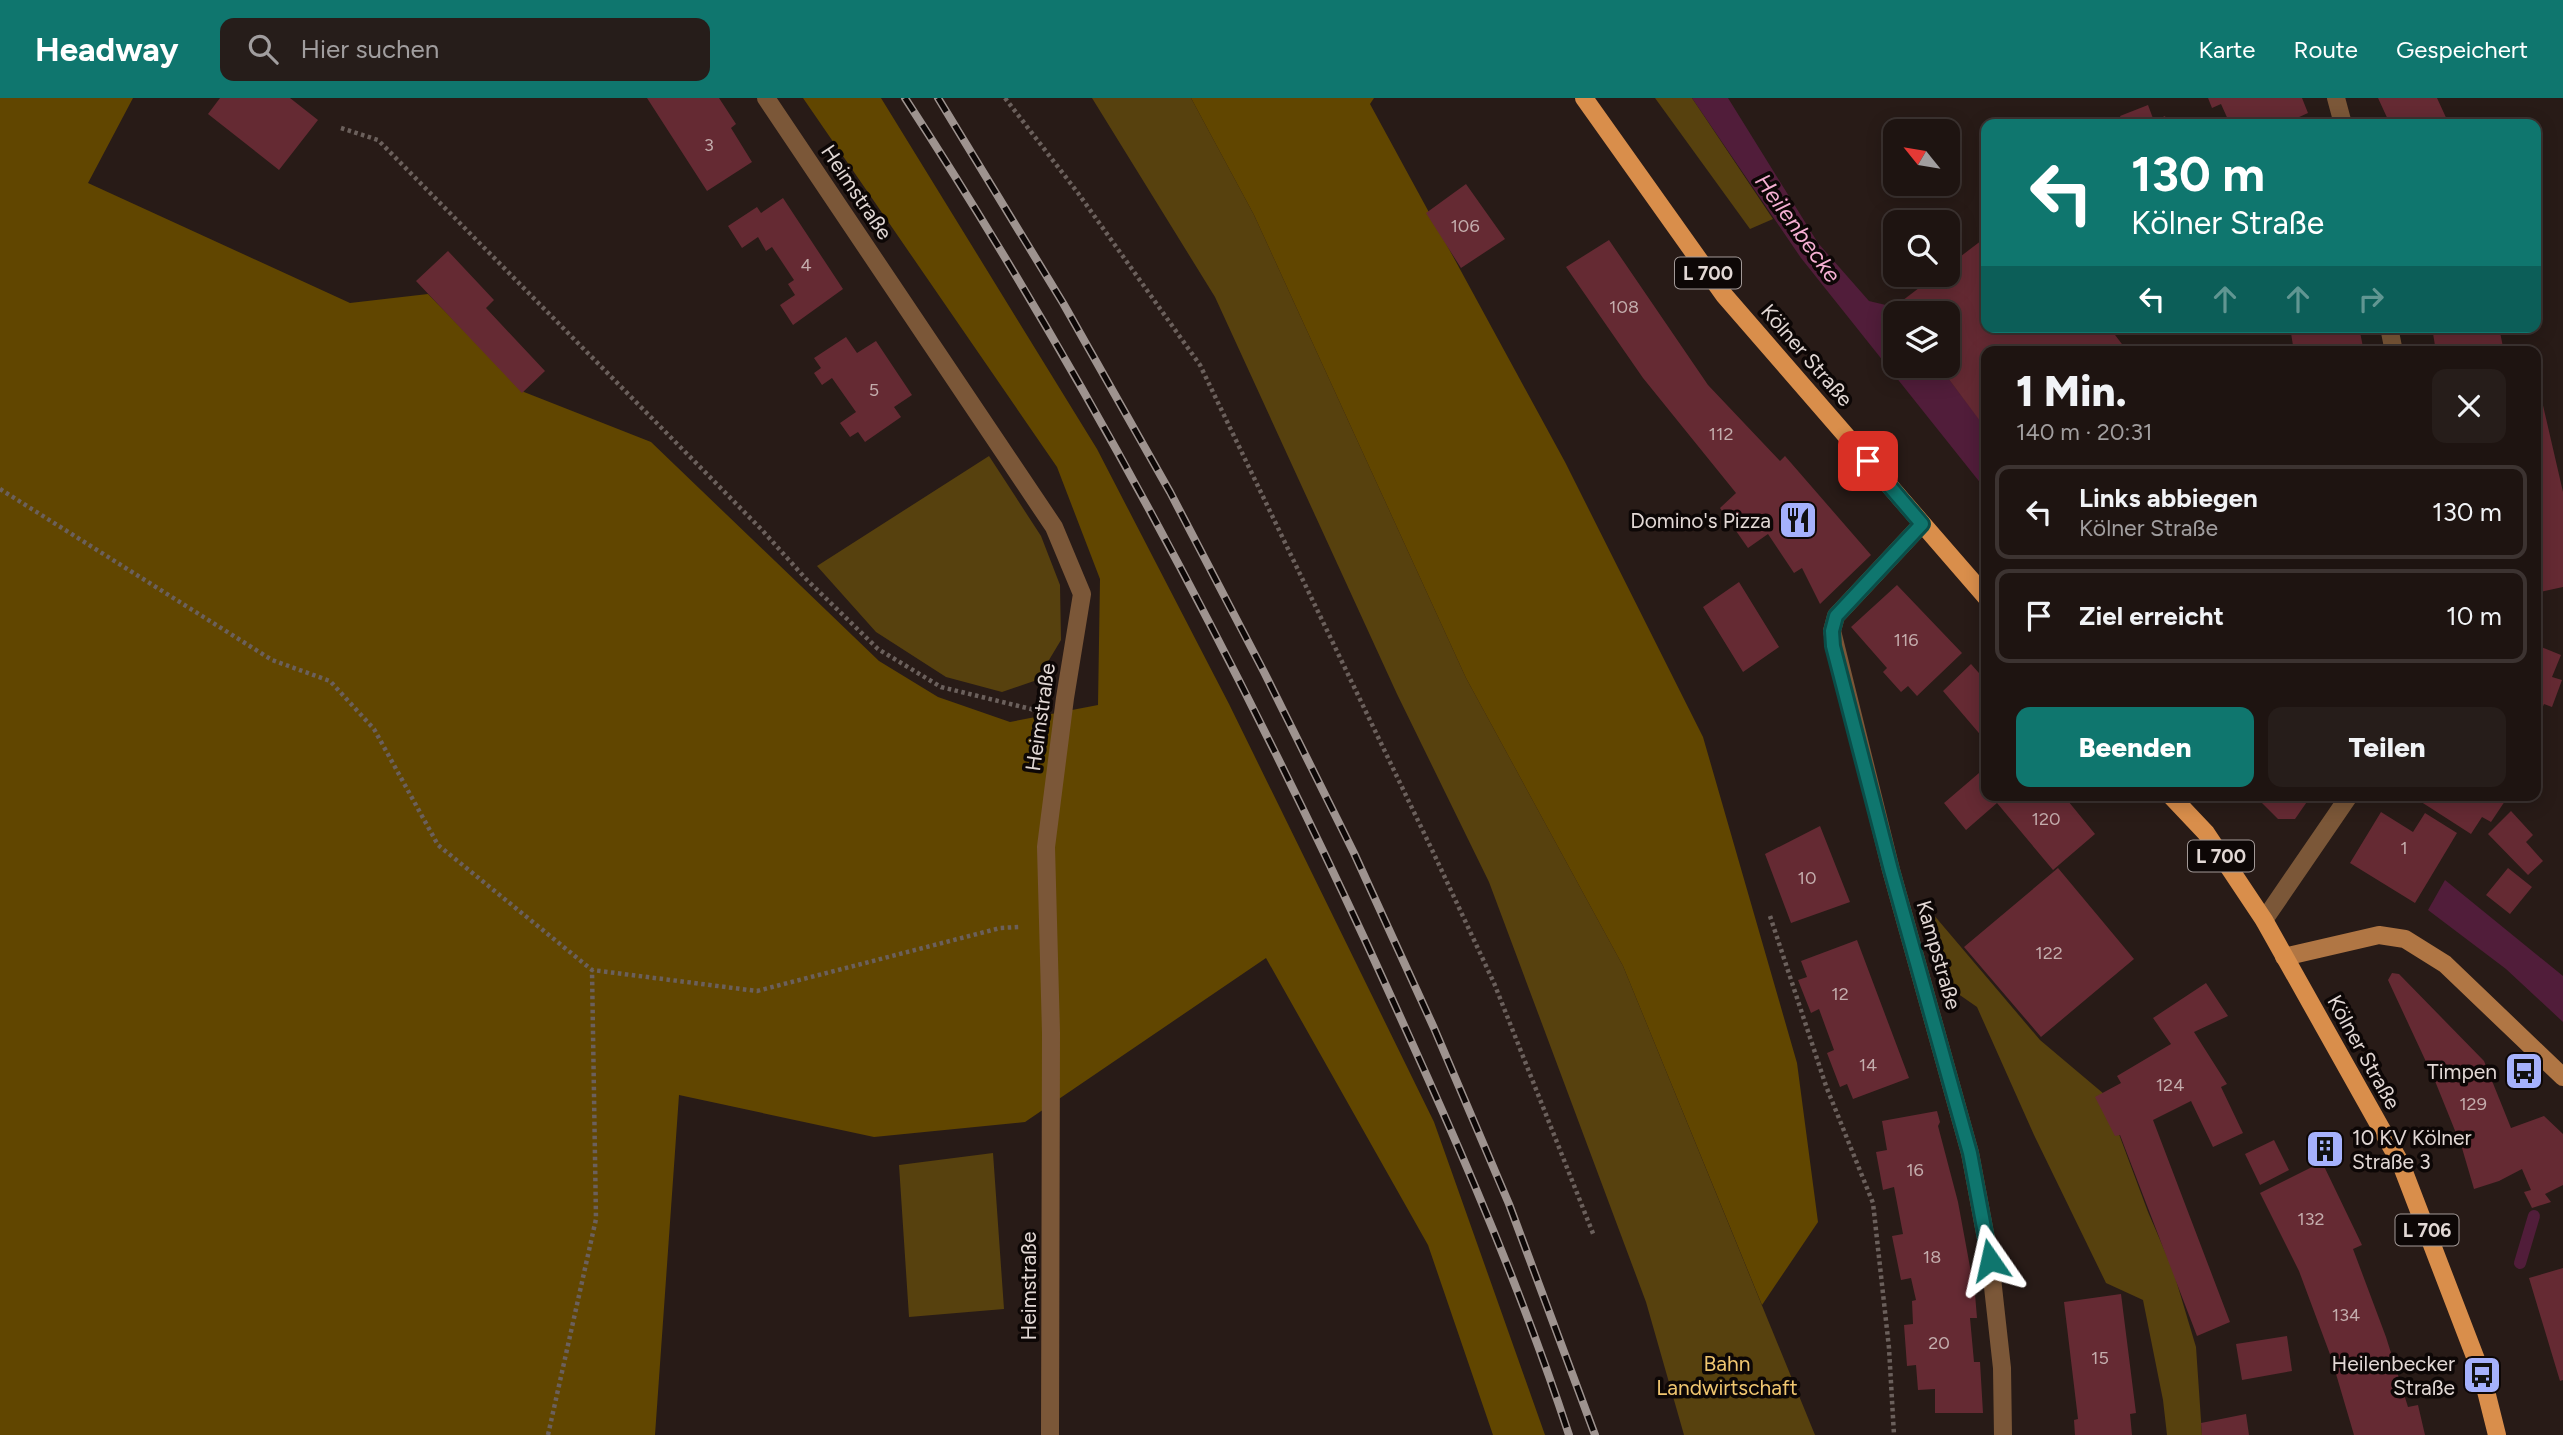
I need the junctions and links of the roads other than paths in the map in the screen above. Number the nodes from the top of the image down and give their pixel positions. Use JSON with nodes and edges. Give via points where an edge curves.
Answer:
{"nodes":[{"id":1,"x":766,"y":98,"type":"edge"},
{"id":2,"x":1584,"y":98,"type":"edge"},
{"id":3,"x":2336,"y":98,"type":"edge"},
{"id":4,"x":2342,"y":119,"type":"edge"},
{"id":5,"x":1922,"y":524,"type":"junction"},
{"id":6,"x":1981,"y":591,"type":"edge"},
{"id":7,"x":2177,"y":801,"type":"edge"},
{"id":8,"x":2346,"y":801,"type":"edge"},
{"id":9,"x":2264,"y":920,"type":"junction"},
{"id":10,"x":2284,"y":957,"type":"junction"},
{"id":11,"x":2563,"y":1077,"type":"edge"},
{"id":12,"x":1050,"y":1435,"type":"edge"},
{"id":13,"x":2003,"y":1435,"type":"edge"},
{"id":14,"x":2497,"y":1435,"type":"edge"}],
"edges":[{"from":1,"to":12,"type":"street","name":"Heimstraße","via":[[1054,527],[1082,594],[1046,847],[1051,1033]]},
{"from":2,"to":5,"type":"main road","name":"Kölner Straße","number":"L 700","via":[[1724,295]]},
{"from":3,"to":4,"type":"street"},
{"from":5,"to":6,"type":"main road","name":"Kölner Straße","number":"L 700"},
{"from":5,"to":13,"type":"street","name":"Kampstraße","via":[[1836,616],[1832,631],[1891,870],[1970,1153],[1990,1260],[2002,1368]]},
{"from":7,"to":9,"type":"main road","name":"Kölner Straße","number":"L 700","via":[[2206,833]]},
{"from":8,"to":9,"type":"street"},
{"from":9,"to":10,"type":"main road","name":"Kölner Straße","number":"L 700"},
{"from":10,"to":11,"type":"main road","via":[[2379,935],[2405,939],[2445,964]]},
{"from":10,"to":14,"type":"main road","name":"Kölner Straße","number":"L 706","via":[[2400,1164],[2482,1375]]}]}
